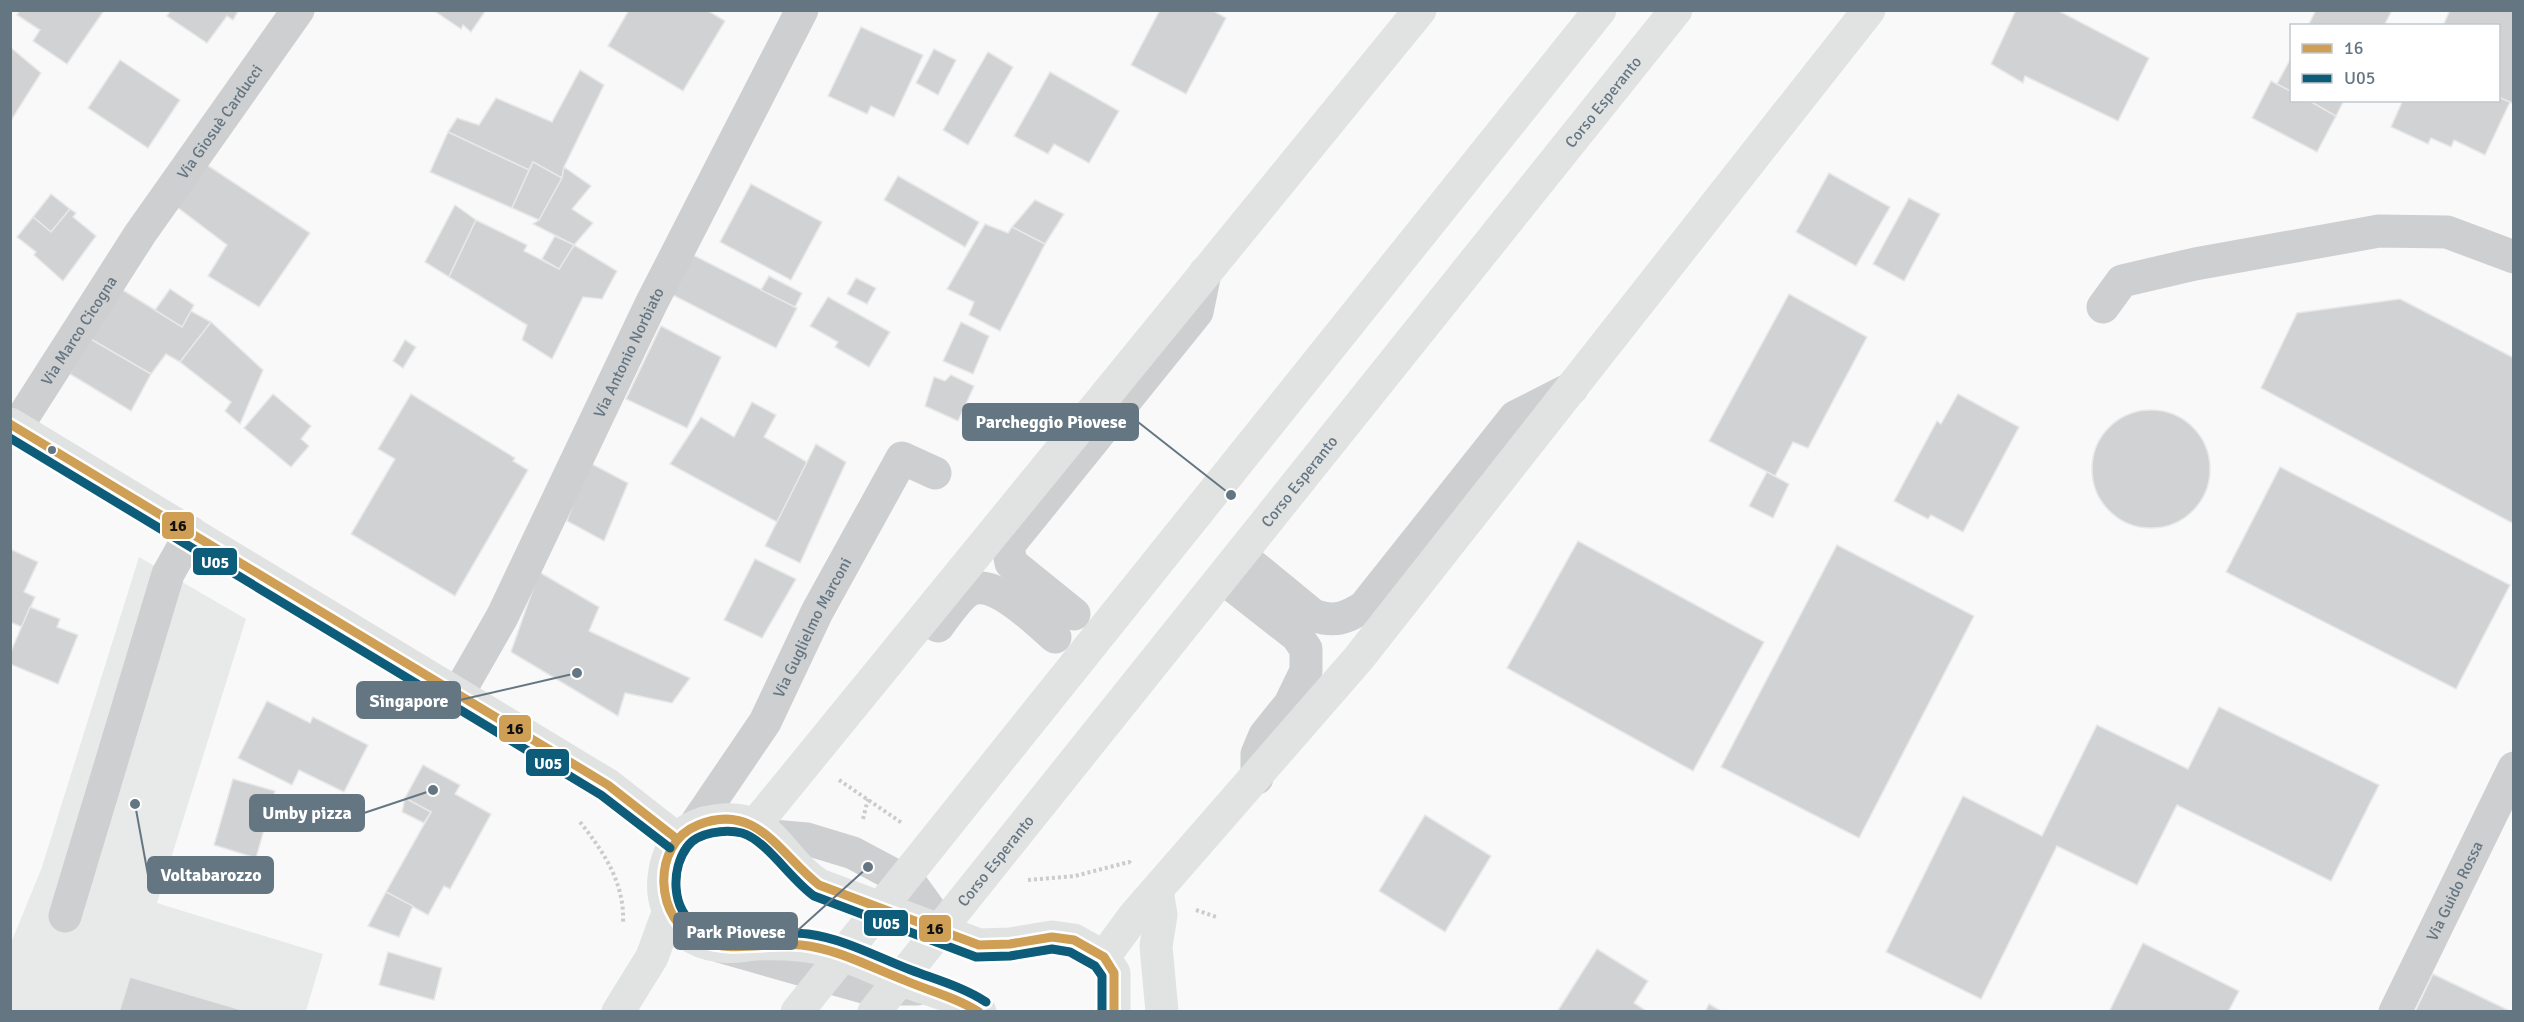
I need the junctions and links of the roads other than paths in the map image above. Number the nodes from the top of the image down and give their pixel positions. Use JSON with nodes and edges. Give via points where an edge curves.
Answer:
{"nodes":[{"id":1,"x":298,"y":10,"type":"edge"},
{"id":2,"x":802,"y":10,"type":"edge"},
{"id":3,"x":1419,"y":10,"type":"edge"},
{"id":4,"x":1600,"y":10,"type":"edge"},
{"id":5,"x":1676,"y":10,"type":"edge"},
{"id":6,"x":1869,"y":10,"type":"edge"},
{"id":7,"x":140,"y":234,"type":"joint"},
{"id":8,"x":2514,"y":256,"type":"edge"},
{"id":9,"x":1205,"y":273,"type":"junction"},
{"id":10,"x":2103,"y":308,"type":"dead end"},
{"id":11,"x":1572,"y":388,"type":"junction"},
{"id":12,"x":13,"y":426,"type":"edge"},
{"id":13,"x":935,"y":473,"type":"dead end"},
{"id":14,"x":191,"y":533,"type":"junction"},
{"id":15,"x":888,"y":661,"type":"junction"},
{"id":16,"x":458,"y":694,"type":"junction"},
{"id":17,"x":2514,"y":768,"type":"edge"},
{"id":18,"x":1257,"y":778,"type":"junction"},
{"id":19,"x":764,"y":831,"type":"junction"},
{"id":20,"x":686,"y":832,"type":"junction"},
{"id":21,"x":1157,"y":891,"type":"junction"},
{"id":22,"x":668,"y":913,"type":"junction"},
{"id":23,"x":65,"y":916,"type":"dead end"},
{"id":24,"x":948,"y":934,"type":"junction"},
{"id":25,"x":1104,"y":957,"type":"junction"},
{"id":26,"x":618,"y":1011,"type":"edge"},
{"id":27,"x":797,"y":1011,"type":"edge"},
{"id":28,"x":874,"y":1011,"type":"edge"},
{"id":29,"x":980,"y":1011,"type":"edge"},
{"id":30,"x":1114,"y":1011,"type":"edge"},
{"id":31,"x":1162,"y":1011,"type":"edge"},
{"id":32,"x":2395,"y":1011,"type":"edge"}],
"edges":[{"from":1,"to":7,"type":"street","name":"Via Giosuè Carducci"},
{"from":2,"to":16,"type":"street","name":"Via Antonio Norbiato","via":[[651,304],[501,617]]},
{"from":3,"to":9,"type":"main road"},
{"from":4,"to":27,"type":"main road"},
{"from":5,"to":28,"type":"main road","name":"Corso Esperanto"},
{"from":6,"to":11,"type":"main road"},
{"from":7,"to":12,"type":"street","name":"Via Marco Cicogna"},
{"from":8,"to":10,"type":"street","via":[[2447,232],[2379,231],[2122,281]]},
{"from":9,"to":15,"type":"main road"},
{"from":9,"to":15,"type":"street","via":[[1197,312],[1008,546],[1011,563],[1065,626],[980,586],[966,592],[918,648]]},
{"from":11,"to":18,"type":"main road","via":[[1358,659]]},
{"from":11,"to":18,"type":"street","via":[[1515,417],[1364,606],[1344,619],[1327,620],[1314,615],[1237,571],[1306,649],[1306,671],[1257,754]]},
{"from":12,"to":14,"type":"main road"},
{"from":13,"to":20,"type":"street","name":"Via Guglielmo Marconi","via":[[903,458],[817,612],[765,722]]},
{"from":14,"to":16,"type":"main road"},
{"from":14,"to":23,"type":"street","via":[[168,574]]},
{"from":15,"to":19,"type":"main road"},
{"from":16,"to":20,"type":"main road"},
{"from":17,"to":32,"type":"street","name":"Via Guido Rossa"},
{"from":18,"to":21,"type":"main road"},
{"from":19,"to":20,"type":"main road","via":[[725,818]]},
{"from":19,"to":24,"type":"main road","via":[[803,875],[819,885]]},
{"from":19,"to":24,"type":"street","via":[[853,853],[911,884]]},
{"from":20,"to":22,"type":"main road","via":[[666,860],[663,890]]},
{"from":21,"to":25,"type":"main road"},
{"from":21,"to":31,"type":"main road","via":[[1161,915],[1156,946]]},
{"from":22,"to":26,"type":"main road","via":[[652,957]]},
{"from":22,"to":29,"type":"main road","via":[[694,938],[720,946],[798,944],[827,950],[963,1000]]},
{"from":24,"to":25,"type":"main road","via":[[978,945],[1052,937],[1074,940]]},
{"from":25,"to":30,"type":"main road","via":[[1114,973]]}]}
